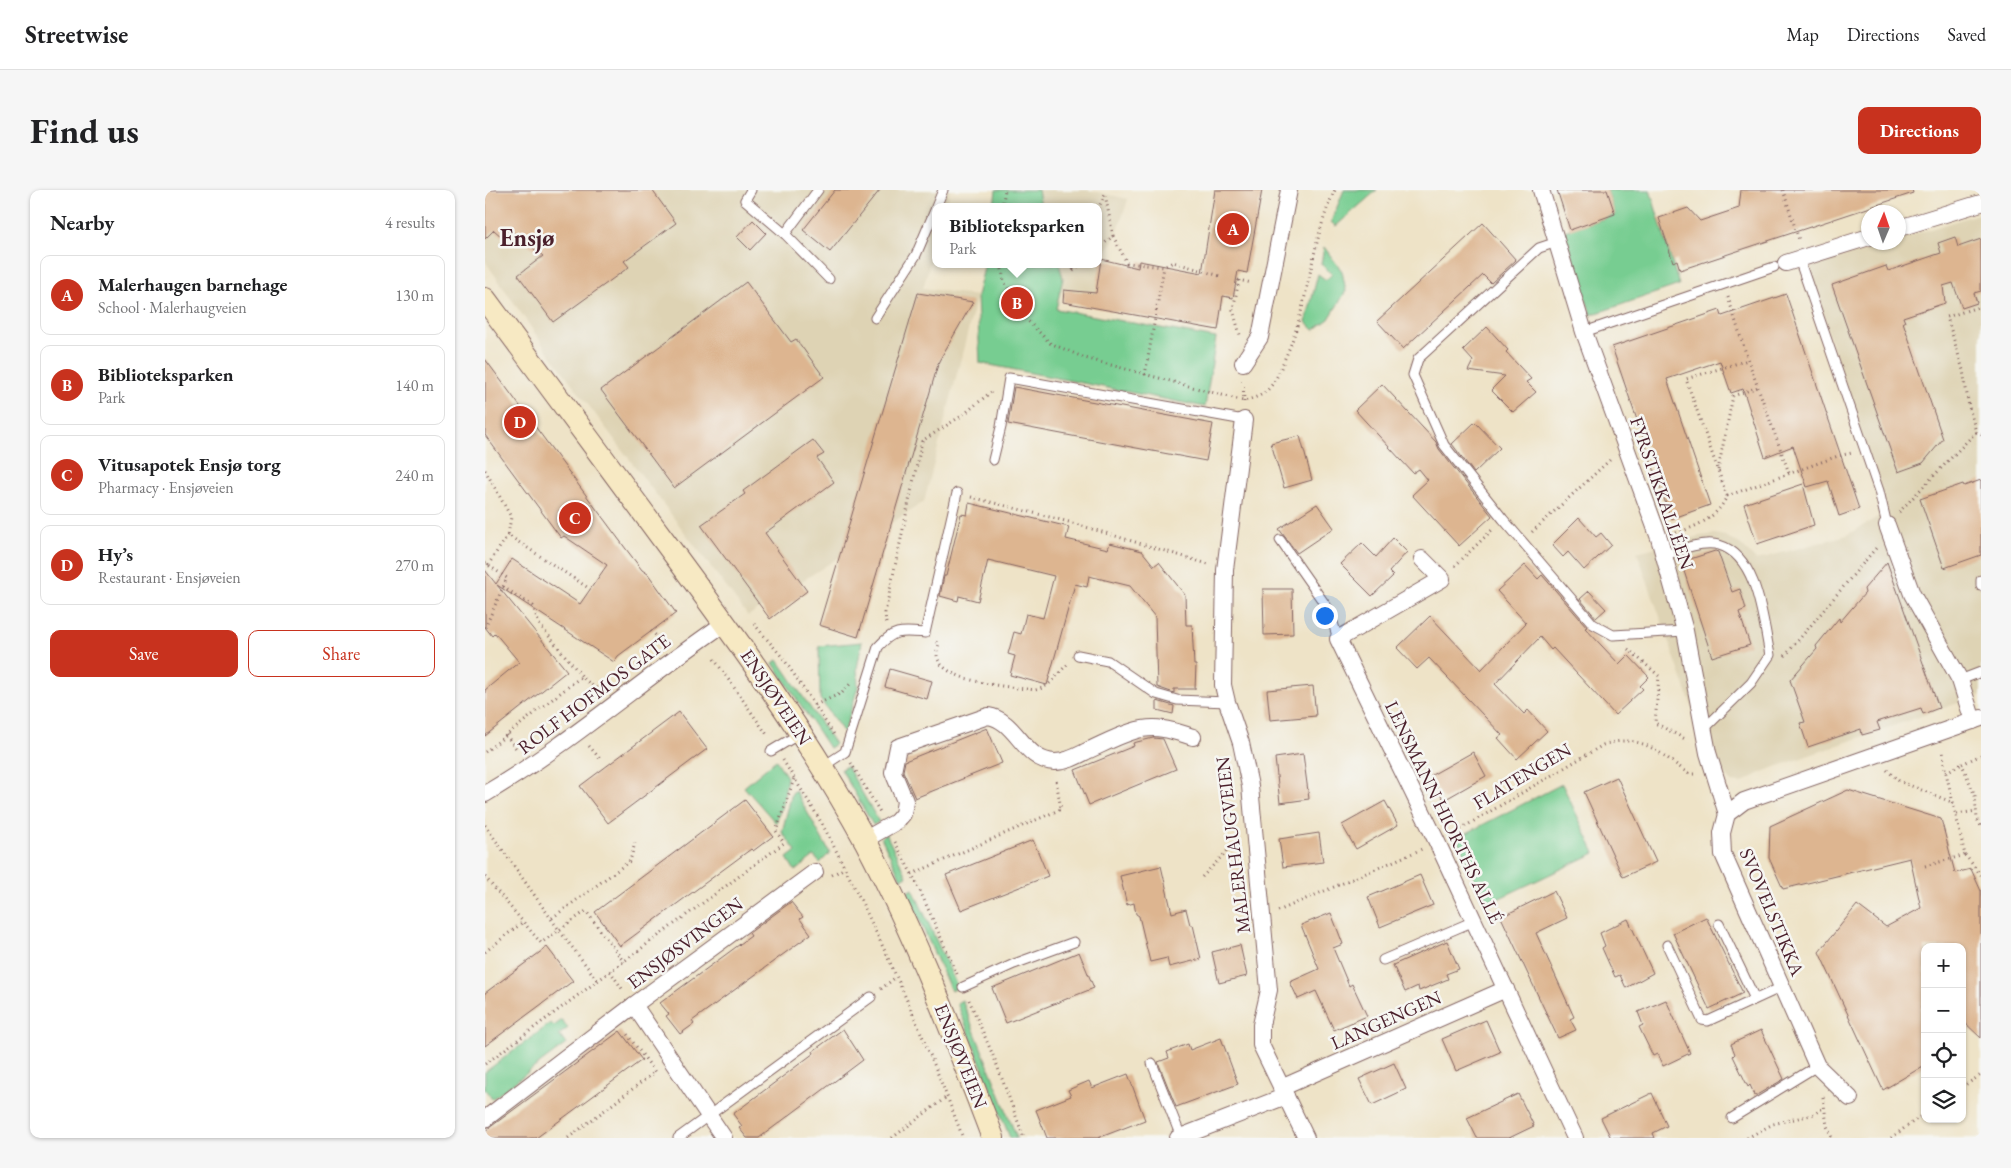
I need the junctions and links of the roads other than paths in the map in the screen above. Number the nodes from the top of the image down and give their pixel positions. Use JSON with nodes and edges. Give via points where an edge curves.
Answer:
{"nodes":[{"id":1,"x":751,"y":190,"type":"edge"},
{"id":2,"x":818,"y":190,"type":"edge"},
{"id":3,"x":943,"y":190,"type":"edge"},
{"id":4,"x":1289,"y":190,"type":"edge"},
{"id":5,"x":1541,"y":190,"type":"edge"},
{"id":6,"x":938,"y":203,"type":"edge"},
{"id":7,"x":1981,"y":203,"type":"edge"},
{"id":8,"x":932,"y":217,"type":"edge"},
{"id":9,"x":1906,"y":226,"type":"edge"},
{"id":10,"x":785,"y":234,"type":"junction"},
{"id":11,"x":1861,"y":240,"type":"edge"},
{"id":12,"x":1557,"y":242,"type":"junction"},
{"id":13,"x":1791,"y":262,"type":"junction"},
{"id":14,"x":829,"y":279,"type":"dead end"},
{"id":15,"x":485,"y":299,"type":"edge"},
{"id":16,"x":875,"y":318,"type":"dead end"},
{"id":17,"x":1584,"y":332,"type":"junction"},
{"id":18,"x":1243,"y":362,"type":"road end"},
{"id":19,"x":1244,"y":420,"type":"joint"},
{"id":20,"x":993,"y":460,"type":"dead end"},
{"id":21,"x":957,"y":494,"type":"road end"},
{"id":22,"x":1887,"y":525,"type":"joint"},
{"id":23,"x":1280,"y":540,"type":"dead end"},
{"id":24,"x":1663,"y":556,"type":"junction"},
{"id":25,"x":1422,"y":559,"type":"dead end"},
{"id":26,"x":1981,"y":580,"type":"edge"},
{"id":27,"x":1981,"y":586,"type":"edge"},
{"id":28,"x":725,"y":622,"type":"junction"},
{"id":29,"x":1685,"y":632,"type":"junction"},
{"id":30,"x":1338,"y":639,"type":"junction"},
{"id":31,"x":1078,"y":655,"type":"road end"},
{"id":32,"x":1981,"y":672,"type":"edge"},
{"id":33,"x":1960,"y":680,"type":"junction"},
{"id":34,"x":1227,"y":702,"type":"junction"},
{"id":35,"x":1977,"y":719,"type":"edge"},
{"id":36,"x":1704,"y":729,"type":"junction"},
{"id":37,"x":801,"y":732,"type":"junction"},
{"id":38,"x":1193,"y":737,"type":"dead end"},
{"id":39,"x":773,"y":749,"type":"road end"},
{"id":40,"x":822,"y":767,"type":"junction"},
{"id":41,"x":485,"y":794,"type":"edge"},
{"id":42,"x":1727,"y":814,"type":"junction"},
{"id":43,"x":864,"y":840,"type":"junction"},
{"id":44,"x":815,"y":872,"type":"dead end"},
{"id":45,"x":1474,"y":920,"type":"junction"},
{"id":46,"x":1719,"y":924,"type":"dead end"},
{"id":47,"x":1074,"y":942,"type":"dead end"},
{"id":48,"x":1667,"y":945,"type":"dead end"},
{"id":49,"x":1383,"y":960,"type":"dead end"},
{"id":50,"x":963,"y":986,"type":"dead end"},
{"id":51,"x":1782,"y":987,"type":"junction"},
{"id":52,"x":1506,"y":988,"type":"junction"},
{"id":53,"x":871,"y":997,"type":"dead end"},
{"id":54,"x":1755,"y":999,"type":"junction"},
{"id":55,"x":634,"y":1005,"type":"junction"},
{"id":56,"x":1152,"y":1063,"type":"dead end"},
{"id":57,"x":1817,"y":1066,"type":"junction"},
{"id":58,"x":1284,"y":1092,"type":"junction"},
{"id":59,"x":1850,"y":1098,"type":"dead end"},
{"id":60,"x":709,"y":1116,"type":"junction"},
{"id":61,"x":1732,"y":1118,"type":"dead end"},
{"id":62,"x":485,"y":1119,"type":"edge"},
{"id":63,"x":1180,"y":1137,"type":"edge"},
{"id":64,"x":679,"y":1138,"type":"edge"},
{"id":65,"x":724,"y":1138,"type":"edge"},
{"id":66,"x":993,"y":1138,"type":"edge"},
{"id":67,"x":1306,"y":1138,"type":"edge"},
{"id":68,"x":1575,"y":1138,"type":"edge"}],
"edges":[{"from":1,"to":10,"type":"lane","via":[[745,200]]},
{"from":2,"to":10,"type":"lane"},
{"from":3,"to":6,"type":"lane"},
{"from":4,"to":18,"type":"street","via":[[1260,337]]},
{"from":5,"to":12,"type":"street","name":"FYRSTIKKALLÉEN"},
{"from":7,"to":9,"type":"street"},
{"from":8,"to":16,"type":"lane","via":[[916,255]]},
{"from":10,"to":14,"type":"lane"},
{"from":11,"to":13,"type":"street"},
{"from":12,"to":17,"type":"street","name":"FYRSTIKKALLÉEN"},
{"from":12,"to":29,"type":"lane","via":[[1539,248],[1439,339],[1418,359],[1413,375],[1445,445],[1503,520],[1593,624],[1613,635]]},
{"from":13,"to":17,"type":"lane"},
{"from":13,"to":22,"type":"lane","via":[[1865,451]]},
{"from":15,"to":28,"type":"main road","name":"ENSJØVEIEN"},
{"from":17,"to":24,"type":"street","name":"FYRSTIKKALLÉEN"},
{"from":19,"to":20,"type":"lane","via":[[1009,378]]},
{"from":19,"to":34,"type":"street","name":"MALERHAUGVEIEN","via":[[1225,570],[1223,685]]},
{"from":21,"to":40,"type":"lane","via":[[925,633],[903,632],[888,636],[878,647],[845,752]]},
{"from":22,"to":33,"type":"street","via":[[1911,594]]},
{"from":23,"to":30,"type":"lane","via":[[1329,610]]},
{"from":24,"to":29,"type":"street","name":"FYRSTIKKALLÉEN"},
{"from":24,"to":36,"type":"lane","via":[[1694,545],[1718,544],[1735,553],[1754,582],[1770,654],[1751,683]]},
{"from":25,"to":30,"type":"street","via":[[1441,579]]},
{"from":26,"to":27,"type":"lane"},
{"from":28,"to":37,"type":"main road","name":"ENSJØVEIEN"},
{"from":28,"to":41,"type":"street","name":"ROLF HOFMOS GATE","via":[[551,751]]},
{"from":29,"to":36,"type":"street","name":"FYRSTIKKALLÉEN"},
{"from":30,"to":45,"type":"street","name":"LENSMANN HIORTHS ALLÉ"},
{"from":31,"to":34,"type":"lane","via":[[1108,661],[1156,694],[1177,700]]},
{"from":32,"to":33,"type":"lane"},
{"from":33,"to":35,"type":"street"},
{"from":34,"to":58,"type":"street","name":"MALERHAUGVEIEN","via":[[1241,743],[1250,786],[1269,990],[1261,1025],[1261,1045]]},
{"from":35,"to":42,"type":"street","via":[[1744,801]]},
{"from":36,"to":42,"type":"street","name":"FYRSTIKKALLÉEN"},
{"from":37,"to":39,"type":"lane"},
{"from":37,"to":40,"type":"main road","name":"ENSJØVEIEN"},
{"from":38,"to":43,"type":"street","via":[[1162,728],[1138,729],[1066,760],[1053,762],[1031,752],[1007,724],[988,716],[898,747],[893,772],[905,801],[903,814],[896,822]]},
{"from":40,"to":43,"type":"main road","name":"ENSJØVEIEN"},
{"from":42,"to":51,"type":"street","name":"SVOVELSTIKKA","via":[[1722,833],[1723,854]]},
{"from":43,"to":66,"type":"main road","name":"ENSJØVEIEN","via":[[922,958]]},
{"from":44,"to":55,"type":"street","name":"ENSJØSVINGEN"},
{"from":45,"to":49,"type":"lane"},
{"from":45,"to":52,"type":"street","name":"LENSMANN HIORTHS ALLÉ"},
{"from":46,"to":54,"type":"lane"},
{"from":47,"to":50,"type":"lane"},
{"from":48,"to":54,"type":"lane","via":[[1702,1020],[1708,1021]]},
{"from":51,"to":54,"type":"lane"},
{"from":51,"to":57,"type":"street","name":"SVOVELSTIKKA"},
{"from":52,"to":58,"type":"street","name":"LANGENGEN"},
{"from":52,"to":68,"type":"street","name":"LENSMANN HIORTHS ALLÉ"},
{"from":53,"to":60,"type":"lane"},
{"from":55,"to":60,"type":"street","name":"ENSJØSVINGEN"},
{"from":55,"to":62,"type":"street"},
{"from":56,"to":63,"type":"lane"},
{"from":57,"to":59,"type":"street","name":"SVOVELSTIKKA"},
{"from":57,"to":61,"type":"lane"},
{"from":58,"to":63,"type":"street","name":"LANGENGEN"},
{"from":58,"to":67,"type":"street","name":"MALERHAUGVEIEN"},
{"from":60,"to":64,"type":"lane"},
{"from":60,"to":65,"type":"street","name":"ENSJØSVINGEN"}]}
